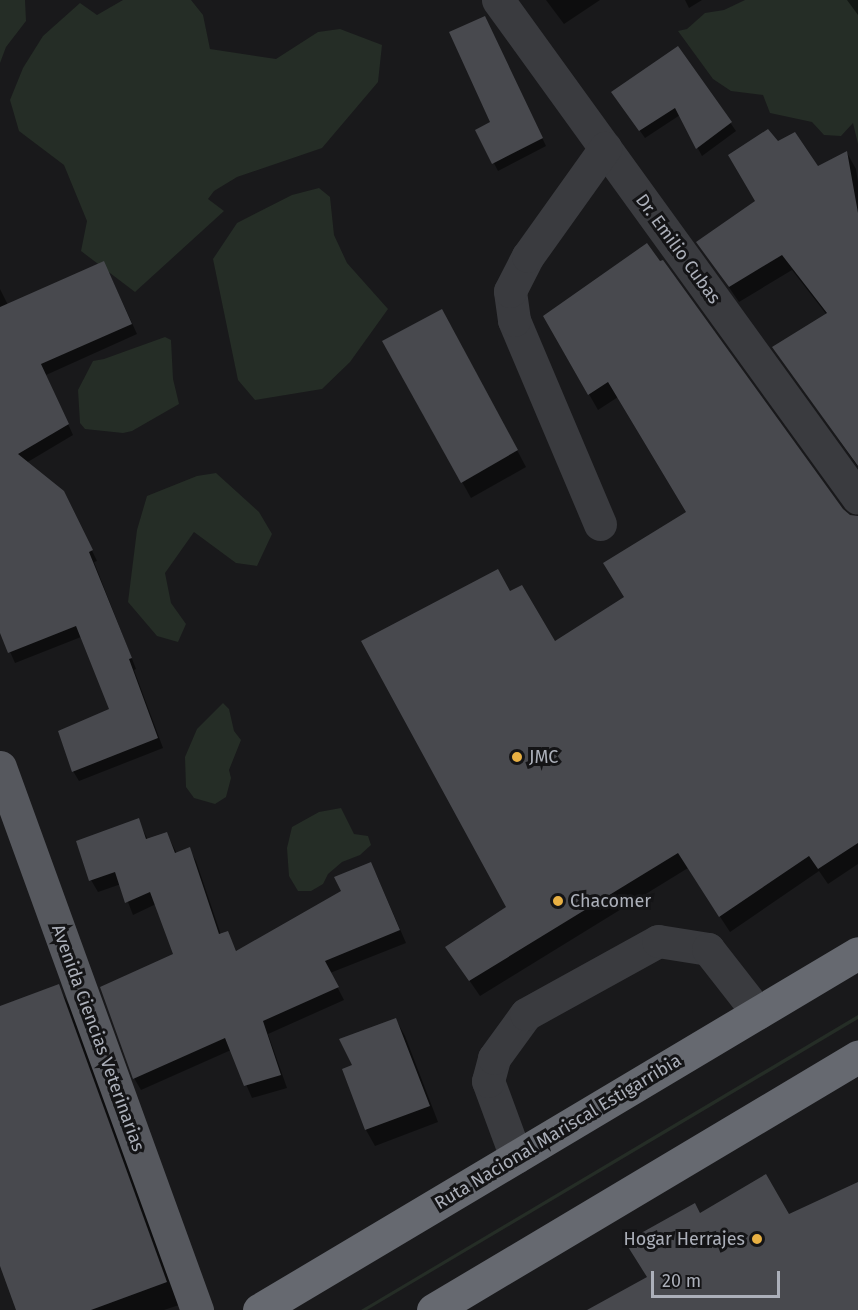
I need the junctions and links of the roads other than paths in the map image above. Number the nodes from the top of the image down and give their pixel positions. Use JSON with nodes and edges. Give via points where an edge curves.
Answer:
{"nodes":[{"id":1,"x":498,"y":0,"type":"edge"},
{"id":2,"x":605,"y":148,"type":"junction"},
{"id":3,"x":858,"y":498,"type":"edge"},
{"id":4,"x":600,"y":524,"type":"dead end"},
{"id":5,"x":0,"y":767,"type":"edge"},
{"id":6,"x":858,"y":953,"type":"edge"},
{"id":7,"x":758,"y":1012,"type":"junction"},
{"id":8,"x":858,"y":1057,"type":"edge"},
{"id":9,"x":516,"y":1157,"type":"junction"},
{"id":10,"x":197,"y":1310,"type":"edge"},
{"id":11,"x":259,"y":1310,"type":"edge"},
{"id":12,"x":433,"y":1310,"type":"edge"}],
"edges":[{"from":1,"to":2,"type":"street","name":"Dr. Emilio Cubas"},
{"from":2,"to":3,"type":"street","name":"Dr. Emilio Cubas"},
{"from":2,"to":4,"type":"street","via":[[528,256],[510,291],[514,320]]},
{"from":5,"to":10,"type":"main road","name":"Avenida Ciencias Veterinarias"},
{"from":6,"to":7,"type":"highway","name":"Ruta Nacional Mariscal Estigarribia"},
{"from":7,"to":9,"type":"highway","name":"Ruta Nacional Mariscal Estigarribia"},
{"from":7,"to":9,"type":"street","via":[[708,949],[658,941],[526,1014],[494,1058],[488,1081]]},
{"from":8,"to":12,"type":"highway"},
{"from":9,"to":11,"type":"highway","name":"Ruta Nacional Mariscal Estigarribia"}]}
